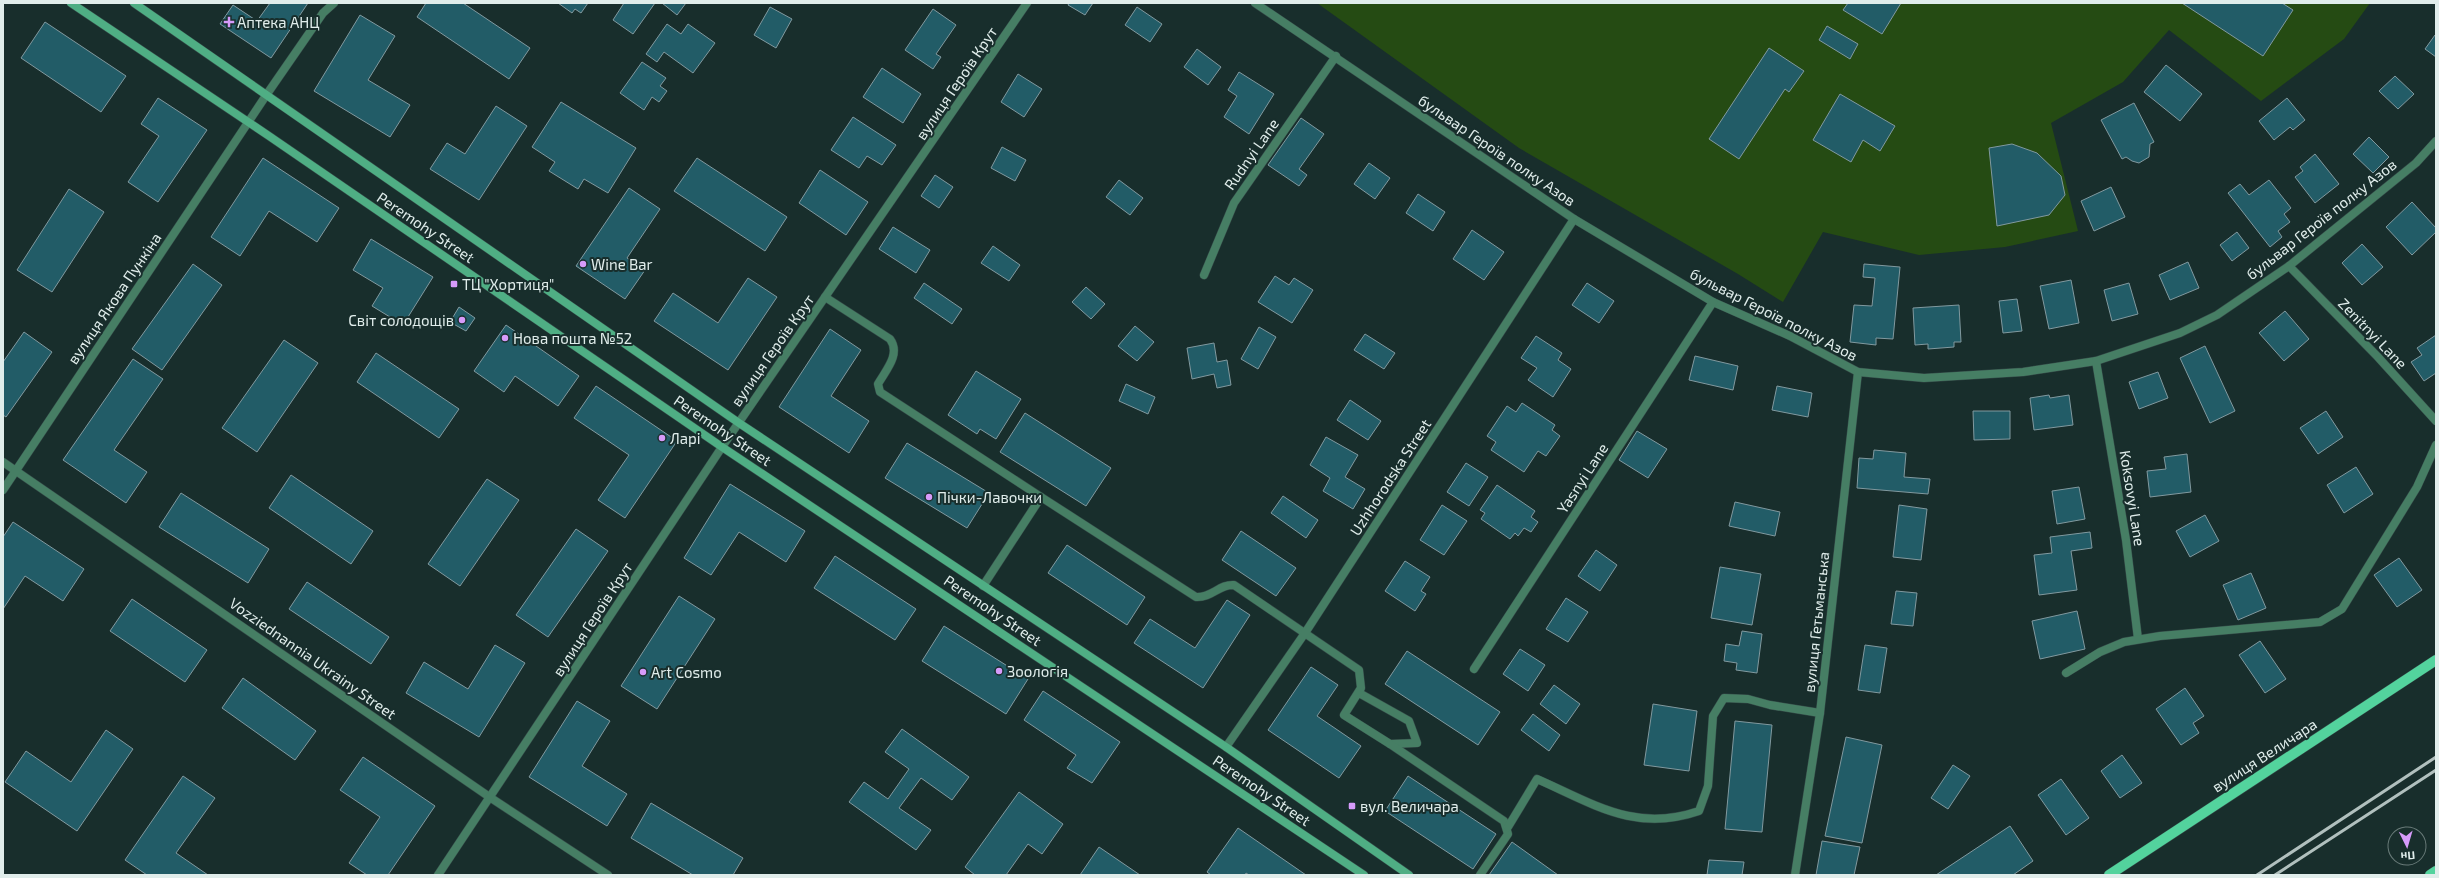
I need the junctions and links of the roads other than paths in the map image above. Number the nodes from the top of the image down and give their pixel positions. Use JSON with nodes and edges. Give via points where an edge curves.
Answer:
{"nodes":[{"id":1,"x":71,"y":3,"type":"edge"},
{"id":2,"x":134,"y":3,"type":"edge"},
{"id":3,"x":334,"y":3,"type":"edge"},
{"id":4,"x":1027,"y":3,"type":"edge"},
{"id":5,"x":1255,"y":3,"type":"edge"},
{"id":6,"x":1336,"y":56,"type":"junction"},
{"id":7,"x":267,"y":94,"type":"junction"},
{"id":8,"x":248,"y":122,"type":"junction"},
{"id":9,"x":2436,"y":141,"type":"edge"},
{"id":10,"x":1574,"y":220,"type":"junction"},
{"id":11,"x":2289,"y":266,"type":"junction"},
{"id":12,"x":1204,"y":275,"type":"dead end"},
{"id":13,"x":825,"y":297,"type":"junction"},
{"id":14,"x":1713,"y":302,"type":"junction"},
{"id":15,"x":2096,"y":361,"type":"junction"},
{"id":16,"x":1858,"y":372,"type":"junction"},
{"id":17,"x":2436,"y":421,"type":"edge"},
{"id":18,"x":739,"y":423,"type":"junction"},
{"id":19,"x":2436,"y":445,"type":"edge"},
{"id":20,"x":722,"y":447,"type":"junction"},
{"id":21,"x":3,"y":462,"type":"edge"},
{"id":22,"x":16,"y":470,"type":"junction"},
{"id":23,"x":3,"y":490,"type":"edge"},
{"id":24,"x":1041,"y":497,"type":"junction"},
{"id":25,"x":983,"y":586,"type":"junction"},
{"id":26,"x":1305,"y":633,"type":"junction"},
{"id":27,"x":2138,"y":639,"type":"junction"},
{"id":28,"x":2436,"y":660,"type":"edge"},
{"id":29,"x":1474,"y":669,"type":"dead end"},
{"id":30,"x":2066,"y":673,"type":"dead end"},
{"id":31,"x":1359,"y":693,"type":"junction"},
{"id":32,"x":1820,"y":714,"type":"junction"},
{"id":33,"x":1390,"y":744,"type":"junction"},
{"id":34,"x":1226,"y":747,"type":"junction"},
{"id":35,"x":491,"y":798,"type":"junction"},
{"id":36,"x":1508,"y":827,"type":"junction"},
{"id":37,"x":2436,"y":871,"type":"edge"},
{"id":38,"x":438,"y":875,"type":"edge"},
{"id":39,"x":608,"y":875,"type":"edge"},
{"id":40,"x":1364,"y":875,"type":"edge"},
{"id":41,"x":1410,"y":875,"type":"edge"},
{"id":42,"x":1480,"y":875,"type":"edge"},
{"id":43,"x":1796,"y":875,"type":"edge"},
{"id":44,"x":2109,"y":875,"type":"edge"},
{"id":45,"x":2430,"y":875,"type":"edge"}],
"edges":[{"from":1,"to":8,"type":"main road","name":"Peremohy Street"},
{"from":2,"to":7,"type":"main road","name":"Peremohy Street"},
{"from":3,"to":7,"type":"street","via":[[324,13]]},
{"from":4,"to":13,"type":"street","name":"вулиця Героїв Крут"},
{"from":5,"to":6,"type":"street","name":"бульвар Героїв полку Азов"},
{"from":6,"to":10,"type":"street","name":"бульвар Героїв полку Азов"},
{"from":6,"to":12,"type":"street","name":"Rudnyi Lane","via":[[1234,203]]},
{"from":7,"to":8,"type":"street","name":"вулиця Якова Пункіна"},
{"from":7,"to":18,"type":"main road","name":"Peremohy Street"},
{"from":8,"to":20,"type":"main road","name":"Peremohy Street"},
{"from":8,"to":22,"type":"street","name":"вулиця Якова Пункіна"},
{"from":9,"to":11,"type":"street","name":"бульвар Героїв полку Азов","via":[[2416,163]]},
{"from":10,"to":14,"type":"street","name":"бульвар Героїв полку Азов"},
{"from":10,"to":26,"type":"street","name":"Uzhhorodska Street"},
{"from":11,"to":15,"type":"street","name":"бульвар Героїв полку Азов","via":[[2217,315],[2180,333]]},
{"from":11,"to":17,"type":"street","name":"Zenitnyi Lane"},
{"from":13,"to":18,"type":"street","name":"вулиця Героїв Крут"},
{"from":13,"to":24,"type":"street","via":[[890,339],[894,345],[895,354],[878,384],[880,392]]},
{"from":14,"to":16,"type":"street","name":"бульвар Героїв полку Азов","via":[[1790,336]]},
{"from":14,"to":29,"type":"street","name":"Yasnyi Lane"},
{"from":15,"to":16,"type":"street","name":"бульвар Героїв полку Азов","via":[[1978,376],[1924,378]]},
{"from":15,"to":27,"type":"street","name":"Koksovyi Lane","via":[[2126,540]]},
{"from":16,"to":32,"type":"street","name":"вулиця Гетьманська"},
{"from":18,"to":20,"type":"street","name":"вулиця Героїв Крут"},
{"from":18,"to":25,"type":"main road","name":"Peremohy Street"},
{"from":19,"to":27,"type":"street","via":[[2417,487],[2342,609],[2320,622]]},
{"from":20,"to":35,"type":"street","name":"вулиця Героїв Крут"},
{"from":20,"to":40,"type":"main road","name":"Peremohy Street"},
{"from":21,"to":22,"type":"street","name":"Vozziednannia Ukrainy Street"},
{"from":22,"to":23,"type":"street","name":"вулиця Якова Пункіна"},
{"from":22,"to":35,"type":"street","name":"Vozziednannia Ukrainy Street"},
{"from":24,"to":25,"type":"street"},
{"from":24,"to":26,"type":"street","via":[[1196,596],[1205,597],[1226,586],[1234,585]]},
{"from":25,"to":34,"type":"main road","name":"Peremohy Street"},
{"from":26,"to":31,"type":"street","via":[[1359,670]]},
{"from":26,"to":34,"type":"street","name":"Uzhhorodska Street"},
{"from":27,"to":30,"type":"street","via":[[2100,652]]},
{"from":28,"to":44,"type":"main road","name":"вулиця Величара"},
{"from":31,"to":33,"type":"street","via":[[1344,715]]},
{"from":31,"to":33,"type":"street","via":[[1409,721],[1417,743]]},
{"from":32,"to":36,"type":"street","via":[[1748,699],[1724,698],[1713,716],[1708,786],[1699,811],[1656,820],[1611,813],[1537,779]]},
{"from":32,"to":43,"type":"street","name":"вулиця Гетьманська"},
{"from":33,"to":36,"type":"street","via":[[1504,821]]},
{"from":34,"to":41,"type":"main road","name":"Peremohy Street"},
{"from":35,"to":38,"type":"street","name":"вулиця Героїв Крут"},
{"from":35,"to":39,"type":"street","name":"Vozziednannia Ukrainy Street"},
{"from":36,"to":42,"type":"street","via":[[1505,841]]},
{"from":37,"to":45,"type":"main road"}]}
